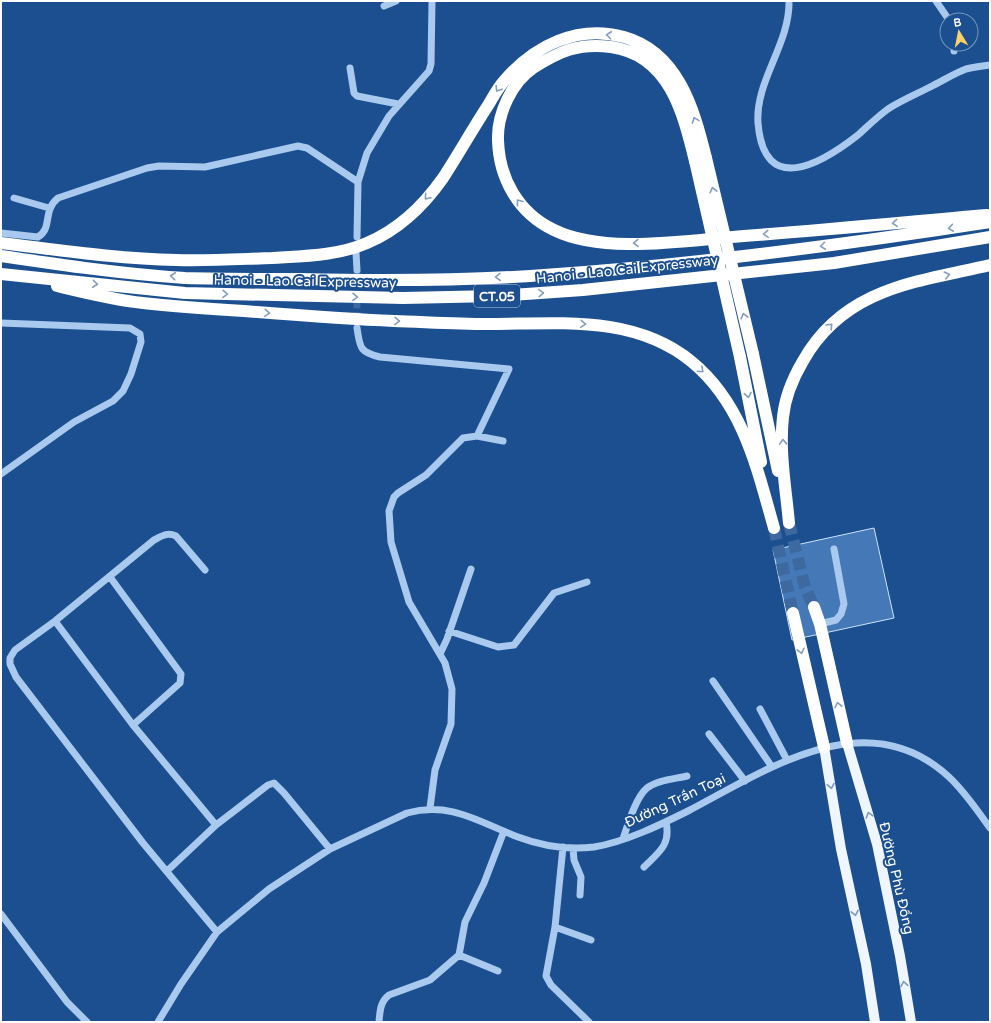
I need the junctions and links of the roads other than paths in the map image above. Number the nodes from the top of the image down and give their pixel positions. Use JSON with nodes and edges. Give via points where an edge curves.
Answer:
{"nodes":[{"id":1,"x":396,"y":1,"type":"edge"},
{"id":2,"x":432,"y":1,"type":"edge"},
{"id":3,"x":789,"y":1,"type":"edge"},
{"id":4,"x":936,"y":1,"type":"edge"},
{"id":5,"x":384,"y":6,"type":"dead end"},
{"id":6,"x":944,"y":12,"type":"edge"},
{"id":7,"x":990,"y":65,"type":"edge"},
{"id":8,"x":350,"y":68,"type":"dead end"},
{"id":9,"x":398,"y":104,"type":"junction"},
{"id":10,"x":700,"y":159,"type":"junction"},
{"id":11,"x":358,"y":182,"type":"junction"},
{"id":12,"x":14,"y":198,"type":"dead end"},
{"id":13,"x":49,"y":208,"type":"junction"},
{"id":14,"x":990,"y":214,"type":"edge"},
{"id":15,"x":990,"y":222,"type":"edge"},
{"id":16,"x":1,"y":233,"type":"edge"},
{"id":17,"x":356,"y":237,"type":"dead end"},
{"id":18,"x":990,"y":237,"type":"edge"},
{"id":19,"x":1,"y":243,"type":"edge"},
{"id":20,"x":356,"y":253,"type":"dead end"},
{"id":21,"x":1,"y":256,"type":"edge"},
{"id":22,"x":990,"y":265,"type":"edge"},
{"id":23,"x":357,"y":270,"type":"tunnel mouth"},
{"id":24,"x":4,"y":274,"type":"edge"},
{"id":25,"x":1,"y":323,"type":"edge"},
{"id":26,"x":357,"y":328,"type":"tunnel mouth"},
{"id":27,"x":477,"y":436,"type":"junction"},
{"id":28,"x":503,"y":441,"type":"dead end"},
{"id":29,"x":1,"y":474,"type":"edge"},
{"id":30,"x":834,"y":549,"type":"dead end"},
{"id":31,"x":471,"y":569,"type":"dead end"},
{"id":32,"x":205,"y":570,"type":"dead end"},
{"id":33,"x":110,"y":577,"type":"junction"},
{"id":34,"x":587,"y":582,"type":"dead end"},
{"id":35,"x":814,"y":607,"type":"tunnel mouth"},
{"id":36,"x":793,"y":613,"type":"tunnel mouth"},
{"id":37,"x":55,"y":621,"type":"junction"},
{"id":38,"x":820,"y":624,"type":"junction"},
{"id":39,"x":450,"y":632,"type":"junction"},
{"id":40,"x":440,"y":654,"type":"junction"},
{"id":41,"x":712,"y":681,"type":"dead end"},
{"id":42,"x":760,"y":709,"type":"dead end"},
{"id":43,"x":133,"y":725,"type":"junction"},
{"id":44,"x":709,"y":734,"type":"dead end"},
{"id":45,"x":847,"y":743,"type":"junction"},
{"id":46,"x":824,"y":747,"type":"junction"},
{"id":47,"x":787,"y":760,"type":"junction"},
{"id":48,"x":772,"y":767,"type":"junction"},
{"id":49,"x":687,"y":776,"type":"dead end"},
{"id":50,"x":745,"y":781,"type":"junction"},
{"id":51,"x":430,"y":808,"type":"junction"},
{"id":52,"x":666,"y":822,"type":"junction"},
{"id":53,"x":216,"y":825,"type":"junction"},
{"id":54,"x":990,"y":828,"type":"edge"},
{"id":55,"x":504,"y":831,"type":"junction"},
{"id":56,"x":623,"y":839,"type":"junction"},
{"id":57,"x":563,"y":847,"type":"junction"},
{"id":58,"x":573,"y":848,"type":"junction"},
{"id":59,"x":330,"y":849,"type":"junction"},
{"id":60,"x":644,"y":867,"type":"dead end"},
{"id":61,"x":167,"y":871,"type":"junction"},
{"id":62,"x":580,"y":895,"type":"dead end"},
{"id":63,"x":1,"y":914,"type":"edge"},
{"id":64,"x":555,"y":927,"type":"junction"},
{"id":65,"x":217,"y":932,"type":"junction"},
{"id":66,"x":591,"y":940,"type":"dead end"},
{"id":67,"x":459,"y":956,"type":"junction"},
{"id":68,"x":498,"y":971,"type":"dead end"},
{"id":69,"x":585,"y":1020,"type":"edge"},
{"id":70,"x":87,"y":1022,"type":"edge"},
{"id":71,"x":158,"y":1022,"type":"edge"},
{"id":72,"x":379,"y":1022,"type":"edge"},
{"id":73,"x":875,"y":1022,"type":"edge"},
{"id":74,"x":911,"y":1022,"type":"edge"}],
"edges":[{"from":1,"to":5,"type":"street"},
{"from":2,"to":9,"type":"street","via":[[429,71]]},
{"from":3,"to":7,"type":"street","via":[[787,27],[759,107],[758,123],[767,157],[780,167],[799,167],[818,160],[858,135],[890,108],[958,73]]},
{"from":4,"to":6,"type":"street"},
{"from":8,"to":9,"type":"street","via":[[354,93],[357,96]]},
{"from":9,"to":11,"type":"street","via":[[367,153]]},
{"from":14,"to":10,"type":"highway","one_way":true,"via":[[653,243],[616,244],[595,241],[554,231],[535,219],[519,203],[505,181],[498,156],[498,134],[502,112],[513,90],[530,70],[556,53],[596,45],[631,52],[657,69],[680,111]]},
{"from":10,"to":19,"type":"highway","one_way":true,"via":[[700,133],[686,96],[659,55],[648,46],[621,37],[594,33],[573,35],[551,43],[522,62],[502,83],[429,195],[396,227],[366,244],[329,254],[176,260]]},
{"from":10,"to":22,"type":"highway","bridge":true,"via":[[753,354],[789,523],[783,413],[794,380],[819,338],[840,316],[880,293]]},
{"from":10,"to":24,"type":"highway","bridge":true,"via":[[774,528],[754,460],[742,427],[729,404],[691,361],[663,344],[629,330],[583,324],[394,321],[166,305],[92,295]]},
{"from":11,"to":13,"type":"street","via":[[307,148],[298,146],[205,167],[147,168],[58,198]]},
{"from":11,"to":17,"type":"street"},
{"from":12,"to":13,"type":"street"},
{"from":13,"to":16,"type":"street","via":[[44,234],[38,237]]},
{"from":15,"to":21,"type":"highway","name":"Hanoi - Lao Cai Expressway","number":"CT.05","one_way":true,"via":[[679,263],[548,275],[444,280],[184,278]]},
{"from":24,"to":18,"type":"highway","name":"Hanoi - Lao Cai Expressway","number":"CT.05","one_way":true,"via":[[184,293],[403,298],[496,296],[583,290],[834,263]]},
{"from":20,"to":23,"type":"street"},
{"from":25,"to":29,"type":"street","via":[[130,328],[140,334],[141,342],[127,384],[114,401],[74,422]]},
{"from":26,"to":27,"type":"street","via":[[360,347],[368,354],[509,370]]},
{"from":27,"to":28,"type":"street"},
{"from":27,"to":40,"type":"street","via":[[464,438],[426,475],[398,493],[394,497],[390,511],[391,542],[409,602]]},
{"from":30,"to":38,"type":"street","via":[[844,604],[836,620]]},
{"from":31,"to":39,"type":"street"},
{"from":32,"to":33,"type":"street","via":[[181,542],[170,534],[154,540]]},
{"from":33,"to":37,"type":"street"},
{"from":33,"to":43,"type":"street","via":[[181,674],[180,682]]},
{"from":34,"to":39,"type":"street","via":[[554,593],[514,645],[498,647]]},
{"from":35,"to":38,"type":"highway"},
{"from":36,"to":46,"type":"highway","one_way":true},
{"from":37,"to":43,"type":"street"},
{"from":37,"to":61,"type":"street","via":[[15,650],[10,658],[10,664],[16,677]]},
{"from":45,"to":38,"type":"highway","one_way":true},
{"from":39,"to":40,"type":"street"},
{"from":40,"to":51,"type":"street","via":[[451,680],[453,712],[449,733],[434,770]]},
{"from":41,"to":48,"type":"street"},
{"from":42,"to":47,"type":"street"},
{"from":43,"to":53,"type":"street"},
{"from":44,"to":50,"type":"street"},
{"from":45,"to":46,"type":"street","name":"Đường Trần Toại"},
{"from":45,"to":54,"type":"street","name":"Đường Trần Toại","via":[[894,746],[924,759],[960,788]]},
{"from":74,"to":45,"type":"main road","name":"Đường Phù Đổng","one_way":true,"via":[[877,844]]},
{"from":46,"to":47,"type":"street","name":"Đường Trần Toại"},
{"from":46,"to":73,"type":"main road","one_way":true},
{"from":47,"to":48,"type":"street","name":"Đường Trần Toại"},
{"from":48,"to":50,"type":"street","name":"Đường Trần Toại"},
{"from":49,"to":56,"type":"street","via":[[647,788],[634,809]]},
{"from":50,"to":52,"type":"street","name":"Đường Trần Toại"},
{"from":51,"to":55,"type":"street","name":"Đường Trần Toại","via":[[458,813]]},
{"from":51,"to":59,"type":"street","name":"Đường Trần Toại","via":[[407,813]]},
{"from":52,"to":56,"type":"street","name":"Đường Trần Toại"},
{"from":52,"to":60,"type":"street","via":[[668,833],[665,844]]},
{"from":53,"to":59,"type":"street","via":[[274,783]]},
{"from":53,"to":61,"type":"street"},
{"from":55,"to":57,"type":"street","name":"Đường Trần Toại","via":[[532,842]]},
{"from":55,"to":67,"type":"street","via":[[465,922]]},
{"from":56,"to":58,"type":"street","name":"Đường Trần Toại","via":[[594,847]]},
{"from":57,"to":58,"type":"street","name":"Đường Trần Toại"},
{"from":57,"to":64,"type":"street"},
{"from":58,"to":62,"type":"street","via":[[574,860],[581,877]]},
{"from":59,"to":65,"type":"street","name":"Đường Trần Toại","via":[[269,889]]},
{"from":61,"to":65,"type":"street"},
{"from":63,"to":70,"type":"street","via":[[67,1002]]},
{"from":64,"to":66,"type":"street"},
{"from":64,"to":69,"type":"street","via":[[546,976],[551,985]]},
{"from":65,"to":71,"type":"street","name":"Đường Trần Toại"},
{"from":67,"to":68,"type":"street"},
{"from":67,"to":72,"type":"street","via":[[430,980],[384,998]]}]}
